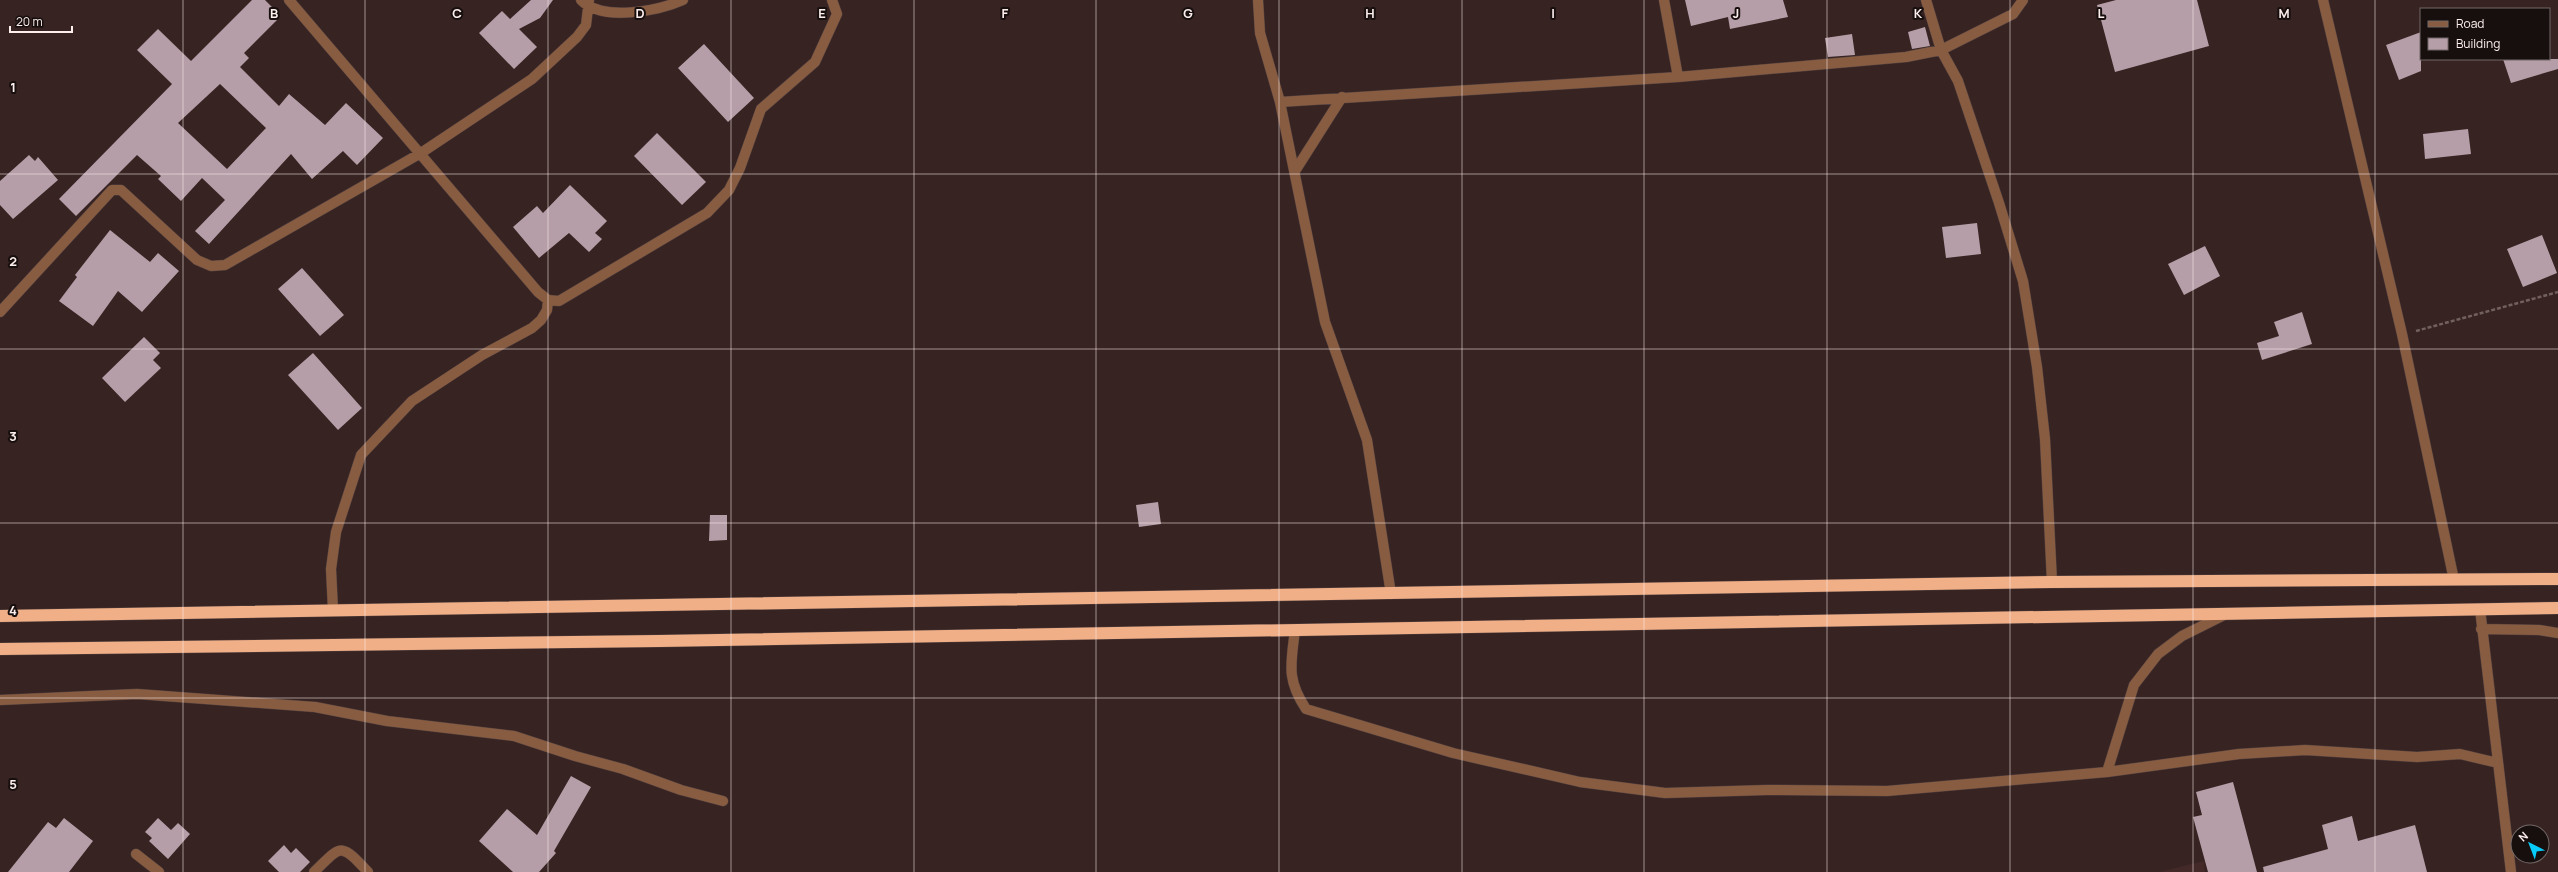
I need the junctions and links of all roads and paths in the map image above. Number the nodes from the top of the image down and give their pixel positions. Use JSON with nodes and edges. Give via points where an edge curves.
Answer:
{"nodes":[{"id":1,"x":289,"y":0,"type":"edge"},
{"id":2,"x":683,"y":0,"type":"edge"},
{"id":3,"x":832,"y":0,"type":"edge"},
{"id":4,"x":1258,"y":0,"type":"edge"},
{"id":5,"x":1664,"y":0,"type":"edge"},
{"id":6,"x":1926,"y":0,"type":"edge"},
{"id":7,"x":2023,"y":0,"type":"edge"},
{"id":8,"x":2323,"y":0,"type":"edge"},
{"id":9,"x":586,"y":2,"type":"edge"},
{"id":10,"x":1941,"y":50,"type":"junction"},
{"id":11,"x":1678,"y":77,"type":"junction"},
{"id":12,"x":1342,"y":97,"type":"junction"},
{"id":13,"x":1280,"y":102,"type":"junction"},
{"id":14,"x":421,"y":153,"type":"junction"},
{"id":15,"x":1295,"y":171,"type":"junction"},
{"id":16,"x":2558,"y":292,"type":"edge"},
{"id":17,"x":548,"y":300,"type":"junction"},
{"id":18,"x":0,"y":312,"type":"edge"},
{"id":19,"x":2402,"y":334,"type":"junction"},
{"id":20,"x":2558,"y":579,"type":"edge"},
{"id":21,"x":2454,"y":580,"type":"junction"},
{"id":22,"x":2052,"y":582,"type":"junction"},
{"id":23,"x":1391,"y":594,"type":"junction"},
{"id":24,"x":2558,"y":608,"type":"edge"},
{"id":25,"x":2480,"y":609,"type":"junction"},
{"id":26,"x":333,"y":610,"type":"junction"},
{"id":27,"x":2224,"y":615,"type":"junction"},
{"id":28,"x":0,"y":616,"type":"edge"},
{"id":29,"x":2481,"y":629,"type":"junction"},
{"id":30,"x":1295,"y":630,"type":"junction"},
{"id":31,"x":2558,"y":634,"type":"edge"},
{"id":32,"x":0,"y":649,"type":"edge"},
{"id":33,"x":0,"y":700,"type":"edge"},
{"id":34,"x":2498,"y":763,"type":"junction"},
{"id":35,"x":2107,"y":772,"type":"junction"},
{"id":36,"x":723,"y":801,"type":"dead end"},
{"id":37,"x":136,"y":854,"type":"dead end"},
{"id":38,"x":159,"y":872,"type":"edge"},
{"id":39,"x":314,"y":872,"type":"edge"},
{"id":40,"x":368,"y":872,"type":"edge"},
{"id":41,"x":2511,"y":872,"type":"edge"}],
"edges":[{"from":1,"to":14,"type":"street"},
{"from":2,"to":9,"type":"street","via":[[640,12],[614,12]]},
{"from":3,"to":17,"type":"street","via":[[837,14],[815,62],[762,109],[729,190],[707,213],[683,228],[559,301]]},
{"from":4,"to":13,"type":"street","via":[[1260,33]]},
{"from":5,"to":11,"type":"street"},
{"from":6,"to":10,"type":"street"},
{"from":7,"to":10,"type":"street","via":[[2013,14]]},
{"from":8,"to":19,"type":"street"},
{"from":9,"to":14,"type":"street","via":[[586,25],[577,37],[532,79]]},
{"from":10,"to":11,"type":"street","via":[[1906,57]]},
{"from":10,"to":22,"type":"street","via":[[1958,81],[2022,281],[2037,368],[2045,439]]},
{"from":11,"to":12,"type":"street"},
{"from":12,"to":13,"type":"street"},
{"from":12,"to":15,"type":"street"},
{"from":13,"to":15,"type":"street"},
{"from":14,"to":17,"type":"street","via":[[538,292]]},
{"from":14,"to":18,"type":"street","via":[[225,265],[211,266],[197,260],[121,190],[112,190]]},
{"from":15,"to":23,"type":"street","via":[[1325,322],[1367,440]]},
{"from":16,"to":19,"type":"path"},
{"from":17,"to":26,"type":"street","via":[[547,310],[532,328],[482,354],[412,401],[361,455],[336,532],[331,569]]},
{"from":19,"to":21,"type":"street"},
{"from":20,"to":21,"type":"highway"},
{"from":21,"to":22,"type":"highway"},
{"from":22,"to":23,"type":"highway"},
{"from":23,"to":26,"type":"highway"},
{"from":24,"to":25,"type":"highway"},
{"from":25,"to":27,"type":"highway"},
{"from":25,"to":29,"type":"street"},
{"from":26,"to":28,"type":"highway"},
{"from":27,"to":30,"type":"highway"},
{"from":27,"to":35,"type":"street","via":[[2182,636],[2158,654],[2134,685]]},
{"from":29,"to":31,"type":"street","via":[[2539,630]]},
{"from":29,"to":34,"type":"street"},
{"from":30,"to":32,"type":"highway"},
{"from":30,"to":35,"type":"street","via":[[1291,666],[1294,691],[1306,709],[1454,753],[1580,782],[1665,793],[1767,790],[1886,791]]},
{"from":33,"to":36,"type":"street","via":[[137,694],[315,707],[387,721],[514,736]]},
{"from":34,"to":35,"type":"street","via":[[2460,754],[2418,757],[2306,750],[2239,754]]},
{"from":34,"to":41,"type":"street"},
{"from":37,"to":38,"type":"street"},
{"from":39,"to":40,"type":"street","via":[[335,852],[342,849],[349,852]]}]}
